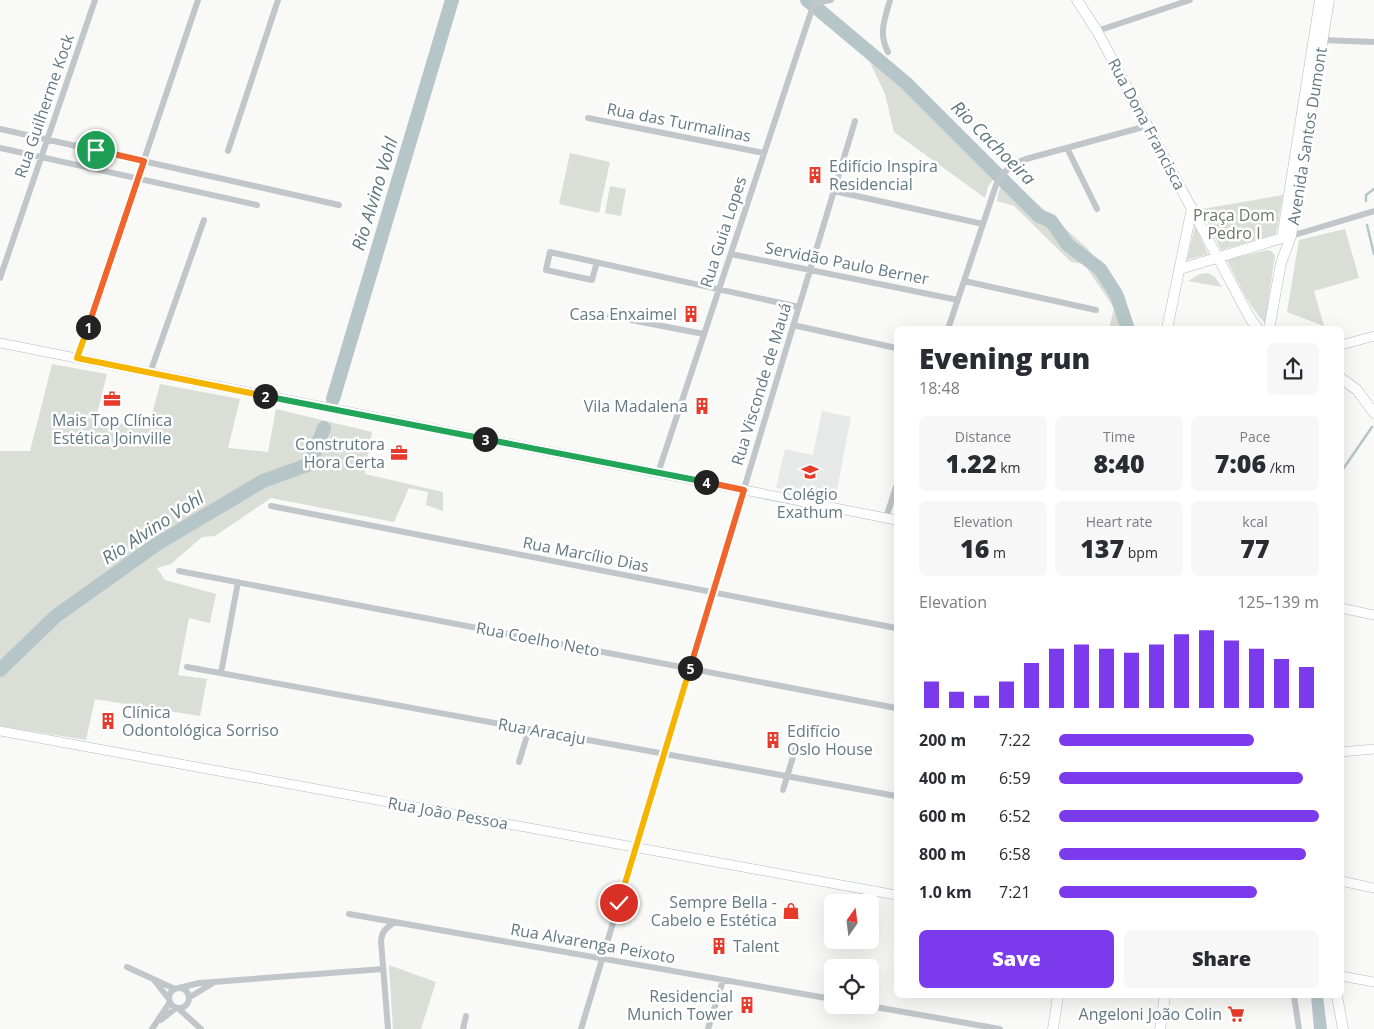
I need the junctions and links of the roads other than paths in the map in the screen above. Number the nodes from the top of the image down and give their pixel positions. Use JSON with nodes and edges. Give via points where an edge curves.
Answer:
{"nodes":[{"id":1,"x":96,"y":0,"type":"edge"},
{"id":2,"x":198,"y":0,"type":"edge"},
{"id":3,"x":278,"y":0,"type":"edge"},
{"id":4,"x":831,"y":0,"type":"edge"},
{"id":5,"x":890,"y":0,"type":"edge"},
{"id":6,"x":1077,"y":0,"type":"edge"},
{"id":7,"x":1190,"y":0,"type":"edge"},
{"id":8,"x":1320,"y":0,"type":"edge"},
{"id":9,"x":1329,"y":0,"type":"edge"},
{"id":10,"x":814,"y":4,"type":"edge"},
{"id":11,"x":1096,"y":31,"type":"junction"},
{"id":12,"x":1322,"y":40,"type":"junction"},
{"id":13,"x":1374,"y":42,"type":"edge"},
{"id":14,"x":888,"y":52,"type":"dead end"},
{"id":15,"x":588,"y":118,"type":"dead end"},
{"id":16,"x":855,"y":121,"type":"dead end"},
{"id":17,"x":1147,"y":126,"type":"junction"},
{"id":18,"x":0,"y":129,"type":"edge"},
{"id":19,"x":47,"y":140,"type":"junction"},
{"id":20,"x":0,"y":148,"type":"edge"},
{"id":21,"x":1067,"y":148,"type":"junction"},
{"id":22,"x":228,"y":151,"type":"dead end"},
{"id":23,"x":764,"y":153,"type":"junction"},
{"id":24,"x":41,"y":157,"type":"junction"},
{"id":25,"x":144,"y":161,"type":"junction"},
{"id":26,"x":138,"y":179,"type":"junction"},
{"id":27,"x":834,"y":191,"type":"junction"},
{"id":28,"x":339,"y":204,"type":"dead end"},
{"id":29,"x":257,"y":206,"type":"dead end"},
{"id":30,"x":1192,"y":208,"type":"junction"},
{"id":31,"x":1097,"y":209,"type":"dead end"},
{"id":32,"x":1374,"y":211,"type":"edge"},
{"id":33,"x":204,"y":220,"type":"dead end"},
{"id":34,"x":983,"y":224,"type":"junction"},
{"id":35,"x":1282,"y":238,"type":"junction"},
{"id":36,"x":731,"y":254,"type":"junction"},
{"id":37,"x":1218,"y":257,"type":"junction"},
{"id":38,"x":597,"y":262,"type":"junction"},
{"id":39,"x":1281,"y":263,"type":"junction"},
{"id":40,"x":1180,"y":269,"type":"junction"},
{"id":41,"x":810,"y":270,"type":"junction"},
{"id":42,"x":0,"y":278,"type":"edge"},
{"id":43,"x":964,"y":281,"type":"junction"},
{"id":44,"x":719,"y":289,"type":"junction"},
{"id":45,"x":958,"y":300,"type":"junction"},
{"id":46,"x":799,"y":307,"type":"junction"},
{"id":47,"x":1096,"y":310,"type":"dead end"},
{"id":48,"x":610,"y":316,"type":"dead end"},
{"id":49,"x":793,"y":325,"type":"junction"},
{"id":50,"x":949,"y":326,"type":"edge"},
{"id":51,"x":1168,"y":326,"type":"edge"},
{"id":52,"x":1256,"y":326,"type":"edge"},
{"id":53,"x":1270,"y":326,"type":"edge"},
{"id":54,"x":704,"y":334,"type":"junction"},
{"id":55,"x":1374,"y":336,"type":"edge"},
{"id":56,"x":0,"y":343,"type":"edge"},
{"id":57,"x":1344,"y":345,"type":"edge"},
{"id":58,"x":894,"y":348,"type":"edge"},
{"id":59,"x":77,"y":358,"type":"junction"},
{"id":60,"x":150,"y":373,"type":"junction"},
{"id":61,"x":1344,"y":380,"type":"edge"},
{"id":62,"x":1374,"y":413,"type":"edge"},
{"id":63,"x":658,"y":473,"type":"junction"},
{"id":64,"x":744,"y":490,"type":"junction"},
{"id":65,"x":894,"y":494,"type":"edge"},
{"id":66,"x":271,"y":506,"type":"dead end"},
{"id":67,"x":886,"y":518,"type":"junction"},
{"id":68,"x":894,"y":520,"type":"edge"},
{"id":69,"x":179,"y":571,"type":"dead end"},
{"id":70,"x":238,"y":582,"type":"junction"},
{"id":71,"x":713,"y":592,"type":"junction"},
{"id":72,"x":1344,"y":609,"type":"edge"},
{"id":73,"x":1374,"y":615,"type":"edge"},
{"id":74,"x":894,"y":628,"type":"edge"},
{"id":75,"x":187,"y":667,"type":"dead end"},
{"id":76,"x":690,"y":668,"type":"junction"},
{"id":77,"x":221,"y":673,"type":"junction"},
{"id":78,"x":894,"y":708,"type":"edge"},
{"id":79,"x":529,"y":729,"type":"junction"},
{"id":80,"x":0,"y":731,"type":"edge"},
{"id":81,"x":796,"y":747,"type":"dead end"},
{"id":82,"x":1374,"y":749,"type":"edge"},
{"id":83,"x":1344,"y":752,"type":"edge"},
{"id":84,"x":664,"y":754,"type":"junction"},
{"id":85,"x":519,"y":762,"type":"dead end"},
{"id":86,"x":787,"y":776,"type":"junction"},
{"id":87,"x":783,"y":790,"type":"dead end"},
{"id":88,"x":894,"y":796,"type":"edge"},
{"id":89,"x":636,"y":847,"type":"junction"},
{"id":90,"x":1344,"y":882,"type":"edge"},
{"id":91,"x":1374,"y":888,"type":"edge"},
{"id":92,"x":894,"y":895,"type":"edge"},
{"id":93,"x":349,"y":914,"type":"dead end"},
{"id":94,"x":395,"y":922,"type":"junction"},
{"id":95,"x":602,"y":959,"type":"junction"},
{"id":96,"x":127,"y":967,"type":"dead end"},
{"id":97,"x":383,"y":969,"type":"junction"},
{"id":98,"x":152,"y":977,"type":"junction"},
{"id":99,"x":1344,"y":977,"type":"edge"},
{"id":100,"x":723,"y":980,"type":"junction"},
{"id":101,"x":1374,"y":982,"type":"edge"},
{"id":102,"x":214,"y":983,"type":"junction"},
{"id":103,"x":177,"y":988,"type":"junction"},
{"id":104,"x":824,"y":998,"type":"edge"},
{"id":105,"x":1058,"y":998,"type":"edge"},
{"id":106,"x":1165,"y":998,"type":"edge"},
{"id":107,"x":1294,"y":998,"type":"edge"},
{"id":108,"x":1337,"y":998,"type":"edge"},
{"id":109,"x":169,"y":1000,"type":"junction"},
{"id":110,"x":189,"y":1001,"type":"junction"},
{"id":111,"x":879,"y":1008,"type":"edge"},
{"id":112,"x":177,"y":1009,"type":"junction"},
{"id":113,"x":466,"y":1016,"type":"dead end"},
{"id":114,"x":154,"y":1026,"type":"edge"},
{"id":115,"x":199,"y":1027,"type":"edge"},
{"id":116,"x":388,"y":1029,"type":"edge"},
{"id":117,"x":463,"y":1029,"type":"edge"},
{"id":118,"x":581,"y":1029,"type":"edge"},
{"id":119,"x":708,"y":1029,"type":"edge"},
{"id":120,"x":1000,"y":1029,"type":"edge"},
{"id":121,"x":1053,"y":1029,"type":"edge"},
{"id":122,"x":1160,"y":1029,"type":"edge"},
{"id":123,"x":1299,"y":1029,"type":"edge"},
{"id":124,"x":1343,"y":1029,"type":"edge"}],
"edges":[{"from":1,"to":19,"type":"street","name":"Rua Guilherme Kock"},
{"from":2,"to":25,"type":"street"},
{"from":3,"to":22,"type":"street"},
{"from":4,"to":10,"type":"street"},
{"from":5,"to":14,"type":"street","via":[[882,31]]},
{"from":6,"to":11,"type":"main road","name":"Rua Dona Francisca"},
{"from":7,"to":11,"type":"street"},
{"from":8,"to":35,"type":"main road","name":"Avenida Santos Dumont"},
{"from":9,"to":12,"type":"main road","name":"Avenida Santos Dumont"},
{"from":10,"to":23,"type":"street","name":"Rua Guia Lopes"},
{"from":11,"to":17,"type":"main road","name":"Rua Dona Francisca"},
{"from":12,"to":13,"type":"street"},
{"from":12,"to":35,"type":"main road","name":"Avenida Santos Dumont"},
{"from":15,"to":23,"type":"street","name":"Rua das Turmalinas"},
{"from":16,"to":27,"type":"street","name":"Rua Visconde de Mauá"},
{"from":17,"to":21,"type":"street"},
{"from":17,"to":30,"type":"main road","name":"Rua Dona Francisca"},
{"from":18,"to":19,"type":"street"},
{"from":19,"to":24,"type":"street","name":"Rua Guilherme Kock"},
{"from":19,"to":25,"type":"street"},
{"from":20,"to":24,"type":"street"},
{"from":21,"to":31,"type":"street"},
{"from":21,"to":34,"type":"street","via":[[1020,161],[1000,177]]},
{"from":23,"to":36,"type":"street","name":"Rua Guia Lopes"},
{"from":24,"to":26,"type":"street"},
{"from":24,"to":42,"type":"street","name":"Rua Guilherme Kock"},
{"from":25,"to":26,"type":"street"},
{"from":25,"to":28,"type":"street"},
{"from":26,"to":29,"type":"street"},
{"from":26,"to":59,"type":"street"},
{"from":27,"to":34,"type":"street"},
{"from":27,"to":41,"type":"street","name":"Rua Visconde de Mauá"},
{"from":30,"to":37,"type":"main road","name":"Rua Dona Francisca"},
{"from":30,"to":40,"type":"main road"},
{"from":32,"to":35,"type":"street"},
{"from":33,"to":60,"type":"street"},
{"from":34,"to":43,"type":"street"},
{"from":35,"to":37,"type":"main road"},
{"from":35,"to":39,"type":"main road","name":"Avenida Santos Dumont"},
{"from":35,"to":39,"type":"main road","via":[[1279,250]]},
{"from":36,"to":41,"type":"street","name":"Servidão Paulo Berner"},
{"from":36,"to":44,"type":"street","name":"Rua Guia Lopes"},
{"from":37,"to":40,"type":"main road"},
{"from":37,"to":52,"type":"main road","name":"Rua Dona Francisca"},
{"from":38,"to":38,"type":"street","via":[[592,280],[546,270],[550,252]]},
{"from":38,"to":44,"type":"street"},
{"from":39,"to":53,"type":"main road","name":"Avenida Santos Dumont"},
{"from":40,"to":51,"type":"main road"},
{"from":41,"to":45,"type":"street","name":"Servidão Paulo Berner"},
{"from":41,"to":46,"type":"street","name":"Rua Visconde de Mauá"},
{"from":43,"to":45,"type":"street"},
{"from":43,"to":47,"type":"street"},
{"from":44,"to":46,"type":"street"},
{"from":44,"to":54,"type":"street","name":"Rua Guia Lopes"},
{"from":45,"to":50,"type":"street"},
{"from":46,"to":49,"type":"street","name":"Rua Visconde de Mauá"},
{"from":48,"to":54,"type":"street"},
{"from":49,"to":58,"type":"street"},
{"from":49,"to":64,"type":"street","name":"Rua Visconde de Mauá"},
{"from":54,"to":63,"type":"street","name":"Rua Guia Lopes"},
{"from":55,"to":57,"type":"street"},
{"from":56,"to":59,"type":"street"},
{"from":59,"to":60,"type":"street"},
{"from":60,"to":63,"type":"street"},
{"from":61,"to":62,"type":"main road","via":[[1357,390]]},
{"from":63,"to":64,"type":"street"},
{"from":64,"to":67,"type":"street"},
{"from":64,"to":71,"type":"street","name":"Rua Visconde de Mauá"},
{"from":65,"to":67,"type":"street"},
{"from":66,"to":71,"type":"street","name":"Rua Marcílio Dias"},
{"from":67,"to":68,"type":"street"},
{"from":69,"to":70,"type":"street","name":"Rua Coelho Neto"},
{"from":70,"to":76,"type":"street","name":"Rua Coelho Neto"},
{"from":70,"to":77,"type":"street"},
{"from":71,"to":74,"type":"street","name":"Rua Marcílio Dias"},
{"from":71,"to":76,"type":"street","name":"Rua Visconde de Mauá"},
{"from":72,"to":73,"type":"street"},
{"from":75,"to":77,"type":"street","name":"Rua Aracaju"},
{"from":76,"to":78,"type":"street","name":"Rua Coelho Neto"},
{"from":76,"to":84,"type":"street","name":"Rua Visconde de Mauá"},
{"from":77,"to":79,"type":"street","name":"Rua Aracaju"},
{"from":79,"to":84,"type":"street","name":"Rua Aracaju"},
{"from":79,"to":85,"type":"street"},
{"from":80,"to":89,"type":"street","name":"Rua João Pessoa"},
{"from":81,"to":86,"type":"street"},
{"from":82,"to":83,"type":"street"},
{"from":84,"to":86,"type":"street","name":"Rua Aracaju"},
{"from":84,"to":89,"type":"street","name":"Rua Visconde de Mauá"},
{"from":86,"to":87,"type":"street"},
{"from":86,"to":88,"type":"street","name":"Rua Aracaju"},
{"from":89,"to":92,"type":"street","name":"Rua João Pessoa"},
{"from":89,"to":95,"type":"street","name":"Rua Visconde de Mauá"},
{"from":90,"to":91,"type":"street"},
{"from":93,"to":94,"type":"street","name":"Rua Alvarenga Peixoto"},
{"from":94,"to":95,"type":"street","name":"Rua Alvarenga Peixoto"},
{"from":94,"to":97,"type":"street","via":[[385,929],[380,941]]},
{"from":95,"to":100,"type":"street","name":"Rua Alvarenga Peixoto"},
{"from":95,"to":118,"type":"street","name":"Rua Visconde de Mauá"},
{"from":96,"to":98,"type":"street"},
{"from":97,"to":102,"type":"street"},
{"from":97,"to":116,"type":"street"},
{"from":98,"to":103,"type":"street"},
{"from":98,"to":109,"type":"street"},
{"from":99,"to":101,"type":"street"},
{"from":100,"to":104,"type":"street","name":"Rua Alvarenga Peixoto"},
{"from":100,"to":119,"type":"street"},
{"from":102,"to":103,"type":"street"},
{"from":102,"to":110,"type":"street"},
{"from":103,"to":109,"type":"street","via":[[170,993]]},
{"from":103,"to":110,"type":"street","via":[[188,992]]},
{"from":105,"to":121,"type":"main road"},
{"from":106,"to":122,"type":"main road"},
{"from":107,"to":123,"type":"street"},
{"from":108,"to":124,"type":"main road"},
{"from":109,"to":112,"type":"street"},
{"from":109,"to":114,"type":"street"},
{"from":110,"to":112,"type":"street"},
{"from":110,"to":115,"type":"street"},
{"from":111,"to":120,"type":"street"},
{"from":112,"to":114,"type":"street"},
{"from":112,"to":115,"type":"street"},
{"from":113,"to":117,"type":"street"}]}
